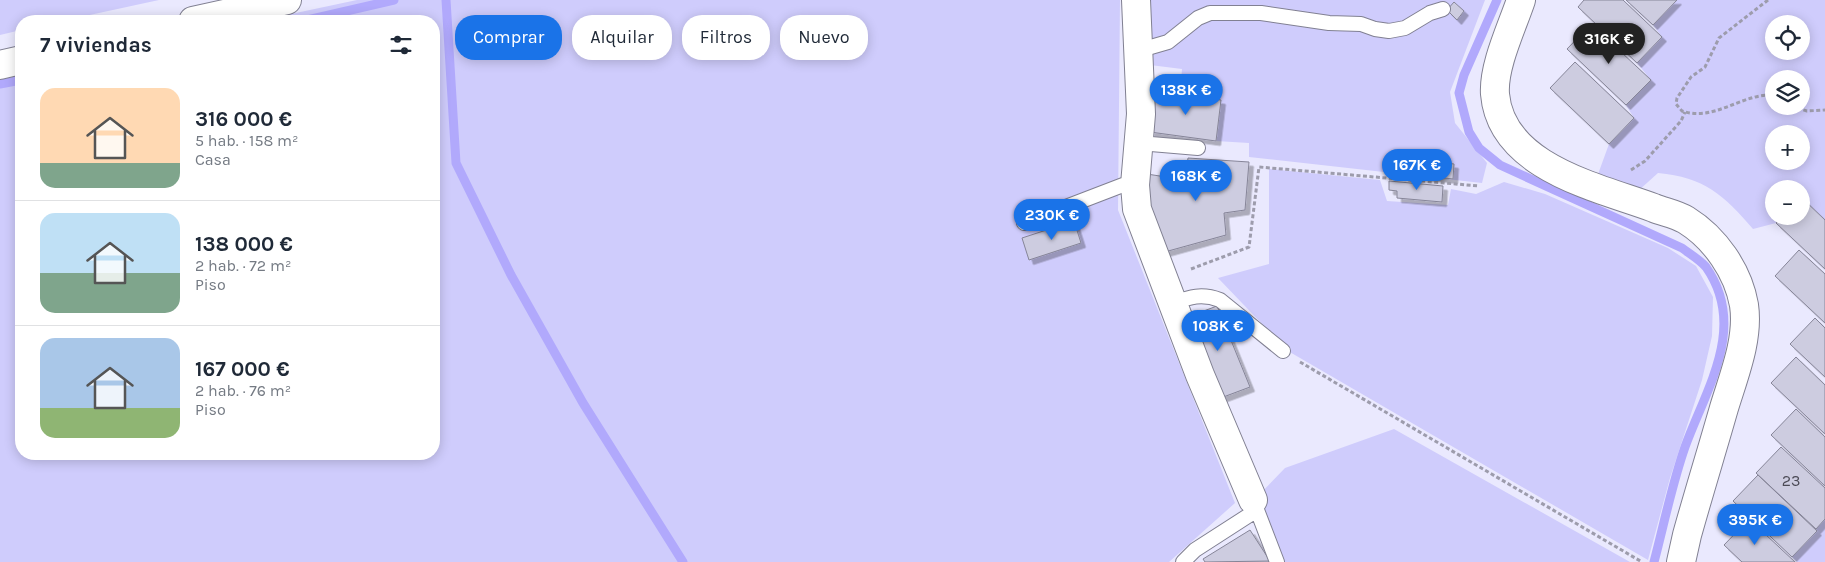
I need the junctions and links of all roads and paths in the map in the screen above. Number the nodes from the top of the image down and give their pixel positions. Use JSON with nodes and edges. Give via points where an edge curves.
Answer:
{"nodes":[{"id":1,"x":287,"y":0,"type":"edge"},
{"id":2,"x":1136,"y":0,"type":"edge"},
{"id":3,"x":1521,"y":0,"type":"edge"},
{"id":4,"x":1768,"y":0,"type":"edge"},
{"id":5,"x":1443,"y":9,"type":"dead end"},
{"id":6,"x":220,"y":15,"type":"edge"},
{"id":7,"x":1137,"y":51,"type":"junction"},
{"id":8,"x":15,"y":61,"type":"edge"},
{"id":9,"x":0,"y":65,"type":"edge"},
{"id":10,"x":1765,"y":96,"type":"edge"},
{"id":11,"x":1825,"y":110,"type":"edge"},
{"id":12,"x":1810,"y":111,"type":"edge"},
{"id":13,"x":1685,"y":112,"type":"junction"},
{"id":14,"x":1139,"y":143,"type":"junction"},
{"id":15,"x":1198,"y":148,"type":"dead end"},
{"id":16,"x":1135,"y":185,"type":"junction"},
{"id":17,"x":1479,"y":186,"type":"dead end"},
{"id":18,"x":1620,"y":195,"type":"junction"},
{"id":19,"x":1024,"y":223,"type":"dead end"},
{"id":20,"x":1167,"y":292,"type":"junction"},
{"id":21,"x":1283,"y":351,"type":"joint"},
{"id":22,"x":1255,"y":505,"type":"junction"},
{"id":23,"x":1184,"y":562,"type":"edge"},
{"id":24,"x":1277,"y":562,"type":"edge"},
{"id":25,"x":1642,"y":562,"type":"edge"},
{"id":26,"x":1681,"y":562,"type":"edge"}],
"edges":[{"from":1,"to":6,"type":"street"},
{"from":2,"to":7,"type":"street"},
{"from":3,"to":18,"type":"street","via":[[1498,70],[1495,93],[1499,115],[1509,136],[1535,160]]},
{"from":4,"to":13,"type":"path","via":[[1719,38],[1705,68],[1691,77],[1676,98],[1677,107]]},
{"from":5,"to":7,"type":"lane","via":[[1404,28],[1389,31],[1361,24],[1261,14],[1210,13],[1198,18],[1168,42]]},
{"from":7,"to":14,"type":"street","via":[[1141,114]]},
{"from":8,"to":9,"type":"street"},
{"from":10,"to":13,"type":"path","via":[[1700,114]]},
{"from":11,"to":12,"type":"path"},
{"from":13,"to":18,"type":"path","via":[[1645,161],[1628,173]]},
{"from":14,"to":15,"type":"lane"},
{"from":14,"to":16,"type":"street"},
{"from":16,"to":19,"type":"lane","via":[[1123,185]]},
{"from":16,"to":20,"type":"street","via":[[1137,209]]},
{"from":17,"to":20,"type":"path","via":[[1259,168],[1249,247]]},
{"from":18,"to":26,"type":"street","via":[[1685,220],[1713,242],[1733,271],[1744,305],[1744,340]]},
{"from":20,"to":21,"type":"lane","via":[[1220,300]]},
{"from":20,"to":22,"type":"street"},
{"from":21,"to":25,"type":"path"},
{"from":22,"to":23,"type":"lane"},
{"from":22,"to":24,"type":"lane"}]}
